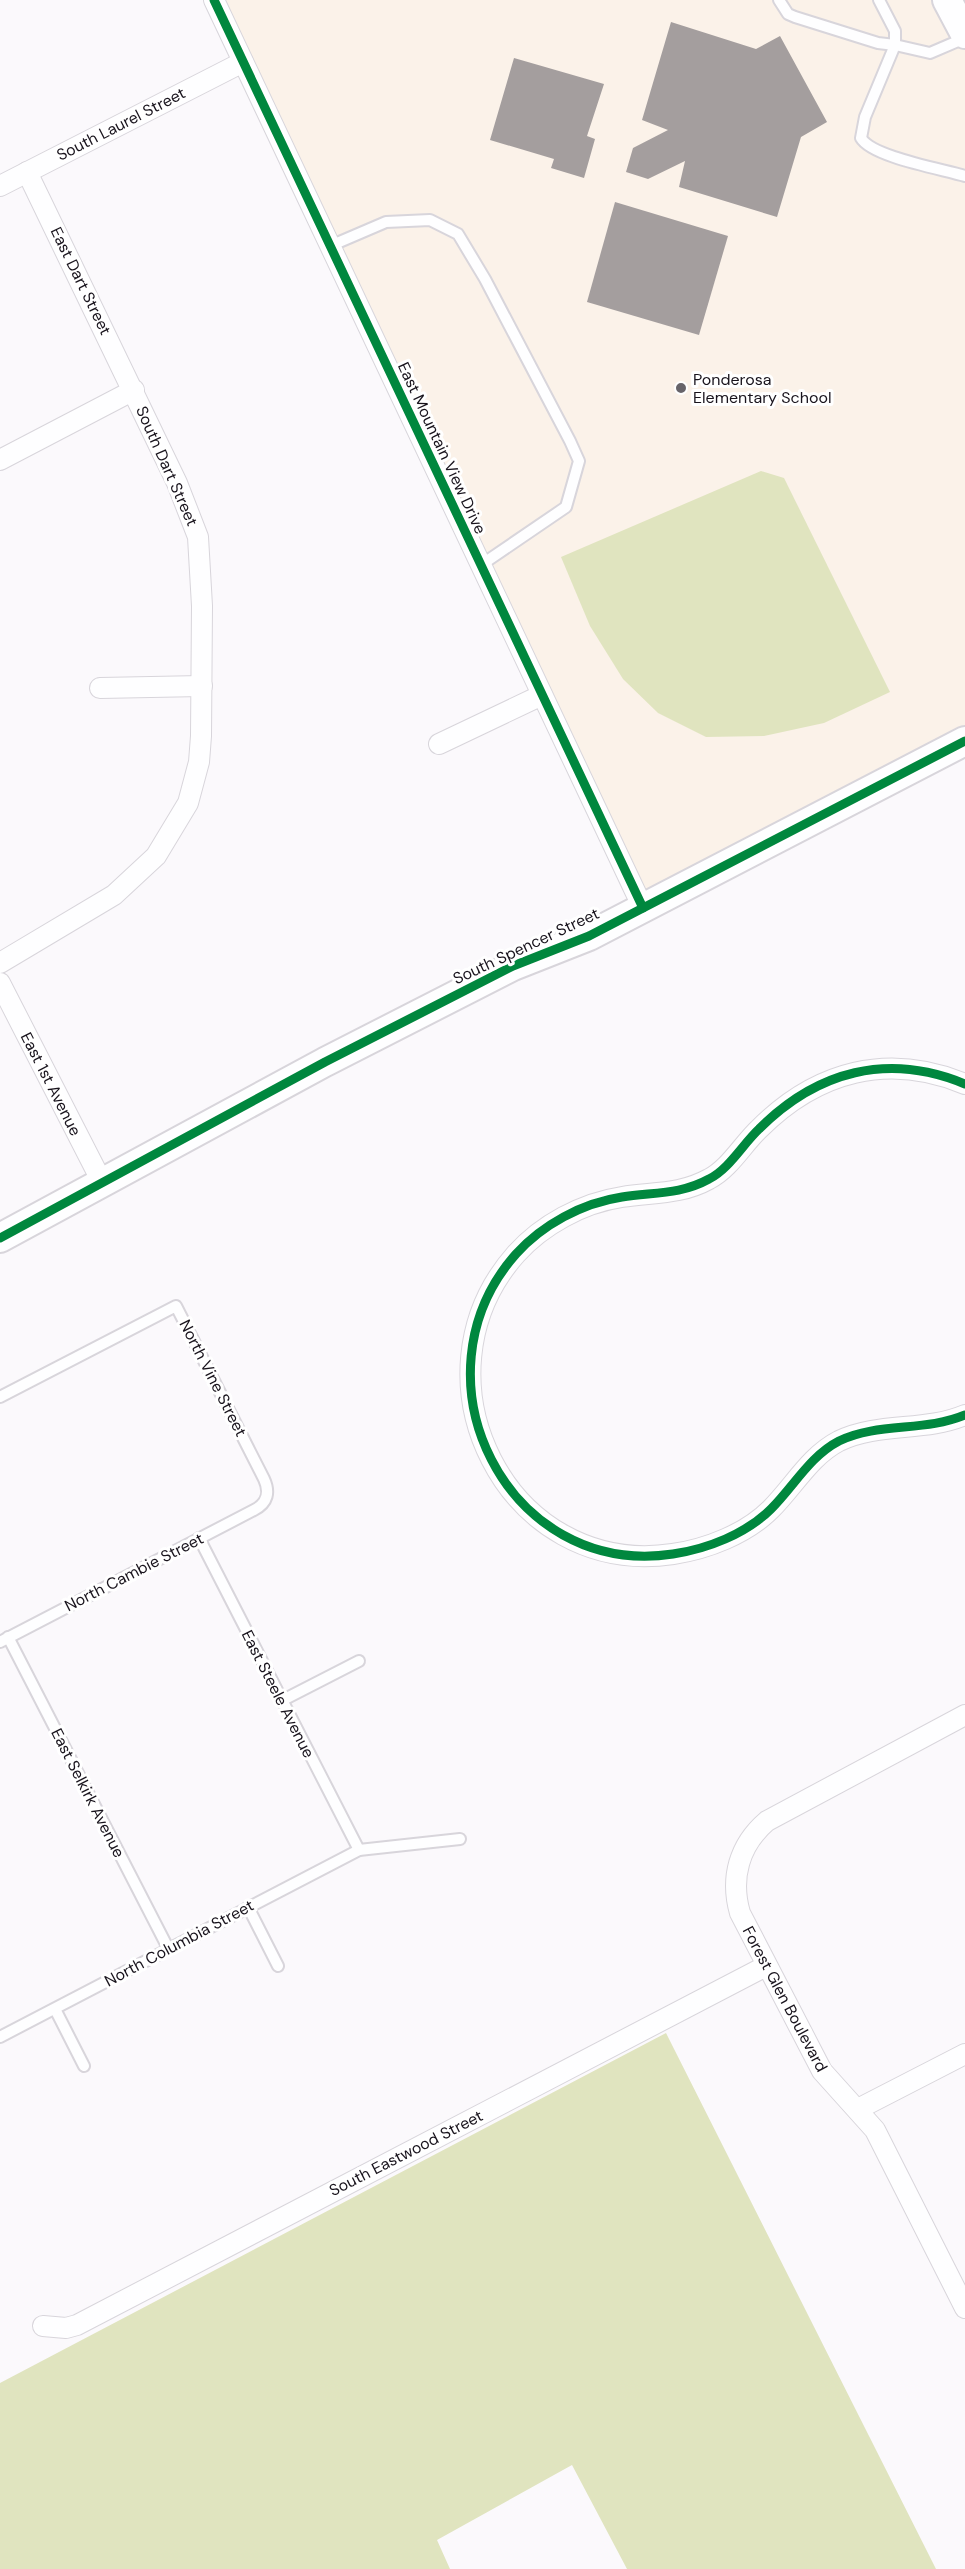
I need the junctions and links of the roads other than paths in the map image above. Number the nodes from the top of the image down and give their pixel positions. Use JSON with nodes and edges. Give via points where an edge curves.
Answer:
{"nodes":[{"id":1,"x":214,"y":0,"type":"edge"},
{"id":2,"x":779,"y":0,"type":"edge"},
{"id":3,"x":879,"y":0,"type":"edge"},
{"id":4,"x":947,"y":0,"type":"edge"},
{"id":5,"x":965,"y":36,"type":"edge"},
{"id":6,"x":895,"y":45,"type":"junction"},
{"id":7,"x":243,"y":62,"type":"junction"},
{"id":8,"x":27,"y":172,"type":"junction"},
{"id":9,"x":965,"y":176,"type":"edge"},
{"id":10,"x":0,"y":186,"type":"edge"},
{"id":11,"x":330,"y":246,"type":"junction"},
{"id":12,"x":134,"y":390,"type":"junction"},
{"id":13,"x":0,"y":460,"type":"edge"},
{"id":14,"x":481,"y":565,"type":"junction"},
{"id":15,"x":202,"y":686,"type":"junction"},
{"id":16,"x":100,"y":688,"type":"dead end"},
{"id":17,"x":542,"y":695,"type":"junction"},
{"id":18,"x":965,"y":741,"type":"edge"},
{"id":19,"x":439,"y":744,"type":"dead end"},
{"id":20,"x":643,"y":908,"type":"junction"},
{"id":21,"x":0,"y":963,"type":"edge"},
{"id":22,"x":0,"y":983,"type":"edge"},
{"id":23,"x":965,"y":1084,"type":"edge"},
{"id":24,"x":103,"y":1184,"type":"junction"},
{"id":25,"x":0,"y":1238,"type":"edge"},
{"id":26,"x":0,"y":1397,"type":"edge"},
{"id":27,"x":965,"y":1415,"type":"edge"},
{"id":28,"x":266,"y":1499,"type":"joint"},
{"id":29,"x":199,"y":1538,"type":"junction"},
{"id":30,"x":4,"y":1640,"type":"edge"},
{"id":31,"x":359,"y":1661,"type":"dead end"},
{"id":32,"x":281,"y":1701,"type":"junction"},
{"id":33,"x":965,"y":1716,"type":"edge"},
{"id":34,"x":460,"y":1839,"type":"dead end"},
{"id":35,"x":359,"y":1850,"type":"junction"},
{"id":36,"x":248,"y":1907,"type":"junction"},
{"id":37,"x":168,"y":1948,"type":"junction"},
{"id":38,"x":278,"y":1966,"type":"dead end"},
{"id":39,"x":766,"y":1966,"type":"junction"},
{"id":40,"x":55,"y":2009,"type":"junction"},
{"id":41,"x":0,"y":2037,"type":"edge"},
{"id":42,"x":965,"y":2054,"type":"edge"},
{"id":43,"x":84,"y":2066,"type":"dead end"},
{"id":44,"x":858,"y":2109,"type":"junction"},
{"id":45,"x":965,"y":2308,"type":"edge"},
{"id":46,"x":44,"y":2326,"type":"dead end"}],
"edges":[{"from":1,"to":7,"type":"street","name":"East Mountain View Drive"},
{"from":2,"to":6,"type":"lane","via":[[788,14],[795,17]]},
{"from":3,"to":6,"type":"lane","via":[[895,31]]},
{"from":4,"to":5,"type":"street"},
{"from":5,"to":6,"type":"lane","via":[[930,53]]},
{"from":6,"to":9,"type":"lane","via":[[865,117],[861,138],[864,144]]},
{"from":7,"to":8,"type":"street","name":"South Laurel Street"},
{"from":7,"to":11,"type":"street","name":"East Mountain View Drive"},
{"from":8,"to":10,"type":"street","name":"South Laurel Street"},
{"from":8,"to":12,"type":"street","name":"East Dart Street"},
{"from":11,"to":14,"type":"street","name":"East Mountain View Drive"},
{"from":11,"to":14,"type":"lane","via":[[386,222],[430,220],[458,234],[570,441],[579,461],[566,507]]},
{"from":12,"to":13,"type":"street"},
{"from":12,"to":15,"type":"street","name":"South Dart Street","via":[[198,537]]},
{"from":14,"to":17,"type":"street","name":"East Mountain View Drive"},
{"from":15,"to":16,"type":"street"},
{"from":15,"to":21,"type":"street","name":"South Dart Street","via":[[195,782],[180,820],[156,856],[114,895]]},
{"from":17,"to":19,"type":"street"},
{"from":17,"to":20,"type":"street","name":"East Mountain View Drive"},
{"from":18,"to":20,"type":"street","name":"South Spencer Street"},
{"from":20,"to":24,"type":"street","name":"South Spencer Street","via":[[589,936],[513,966],[325,1062]]},
{"from":22,"to":24,"type":"street","name":"East 1st Avenue"},
{"from":23,"to":27,"type":"street","via":[[933,1073],[899,1068],[841,1075],[817,1084],[778,1109],[710,1179],[678,1192],[597,1203],[562,1218],[518,1252],[487,1296],[472,1343],[469,1376],[483,1446],[498,1475],[518,1499],[567,1536],[619,1554],[672,1554],[723,1539],[760,1519],[810,1462],[844,1439],[871,1431],[943,1423]]},
{"from":24,"to":25,"type":"street","name":"South Spencer Street"},
{"from":26,"to":28,"type":"lane","name":"North Vine Street","via":[[176,1306],[264,1479]]},
{"from":28,"to":29,"type":"lane","name":"North Cambie Street","via":[[254,1510]]},
{"from":29,"to":30,"type":"lane","name":"North Cambie Street"},
{"from":29,"to":32,"type":"lane","name":"East Steele Avenue"},
{"from":30,"to":37,"type":"lane","name":"East Selkirk Avenue"},
{"from":31,"to":32,"type":"lane"},
{"from":32,"to":35,"type":"lane","name":"East Steele Avenue"},
{"from":33,"to":39,"type":"street","name":"Forest Glen Boulevard","via":[[767,1821],[750,1837],[737,1867],[735,1888],[740,1913]]},
{"from":34,"to":35,"type":"lane"},
{"from":35,"to":36,"type":"lane","name":"North Columbia Street"},
{"from":36,"to":37,"type":"lane","name":"North Columbia Street"},
{"from":36,"to":38,"type":"lane"},
{"from":37,"to":40,"type":"lane","name":"North Columbia Street"},
{"from":39,"to":44,"type":"street","name":"Forest Glen Boulevard","via":[[822,2071]]},
{"from":39,"to":46,"type":"street","name":"South Eastwood Street","via":[[77,2325]]},
{"from":40,"to":41,"type":"lane","name":"North Columbia Street"},
{"from":40,"to":43,"type":"lane"},
{"from":42,"to":44,"type":"street"},
{"from":44,"to":45,"type":"street","name":"Forest Glen Boulevard","via":[[875,2130]]}]}
